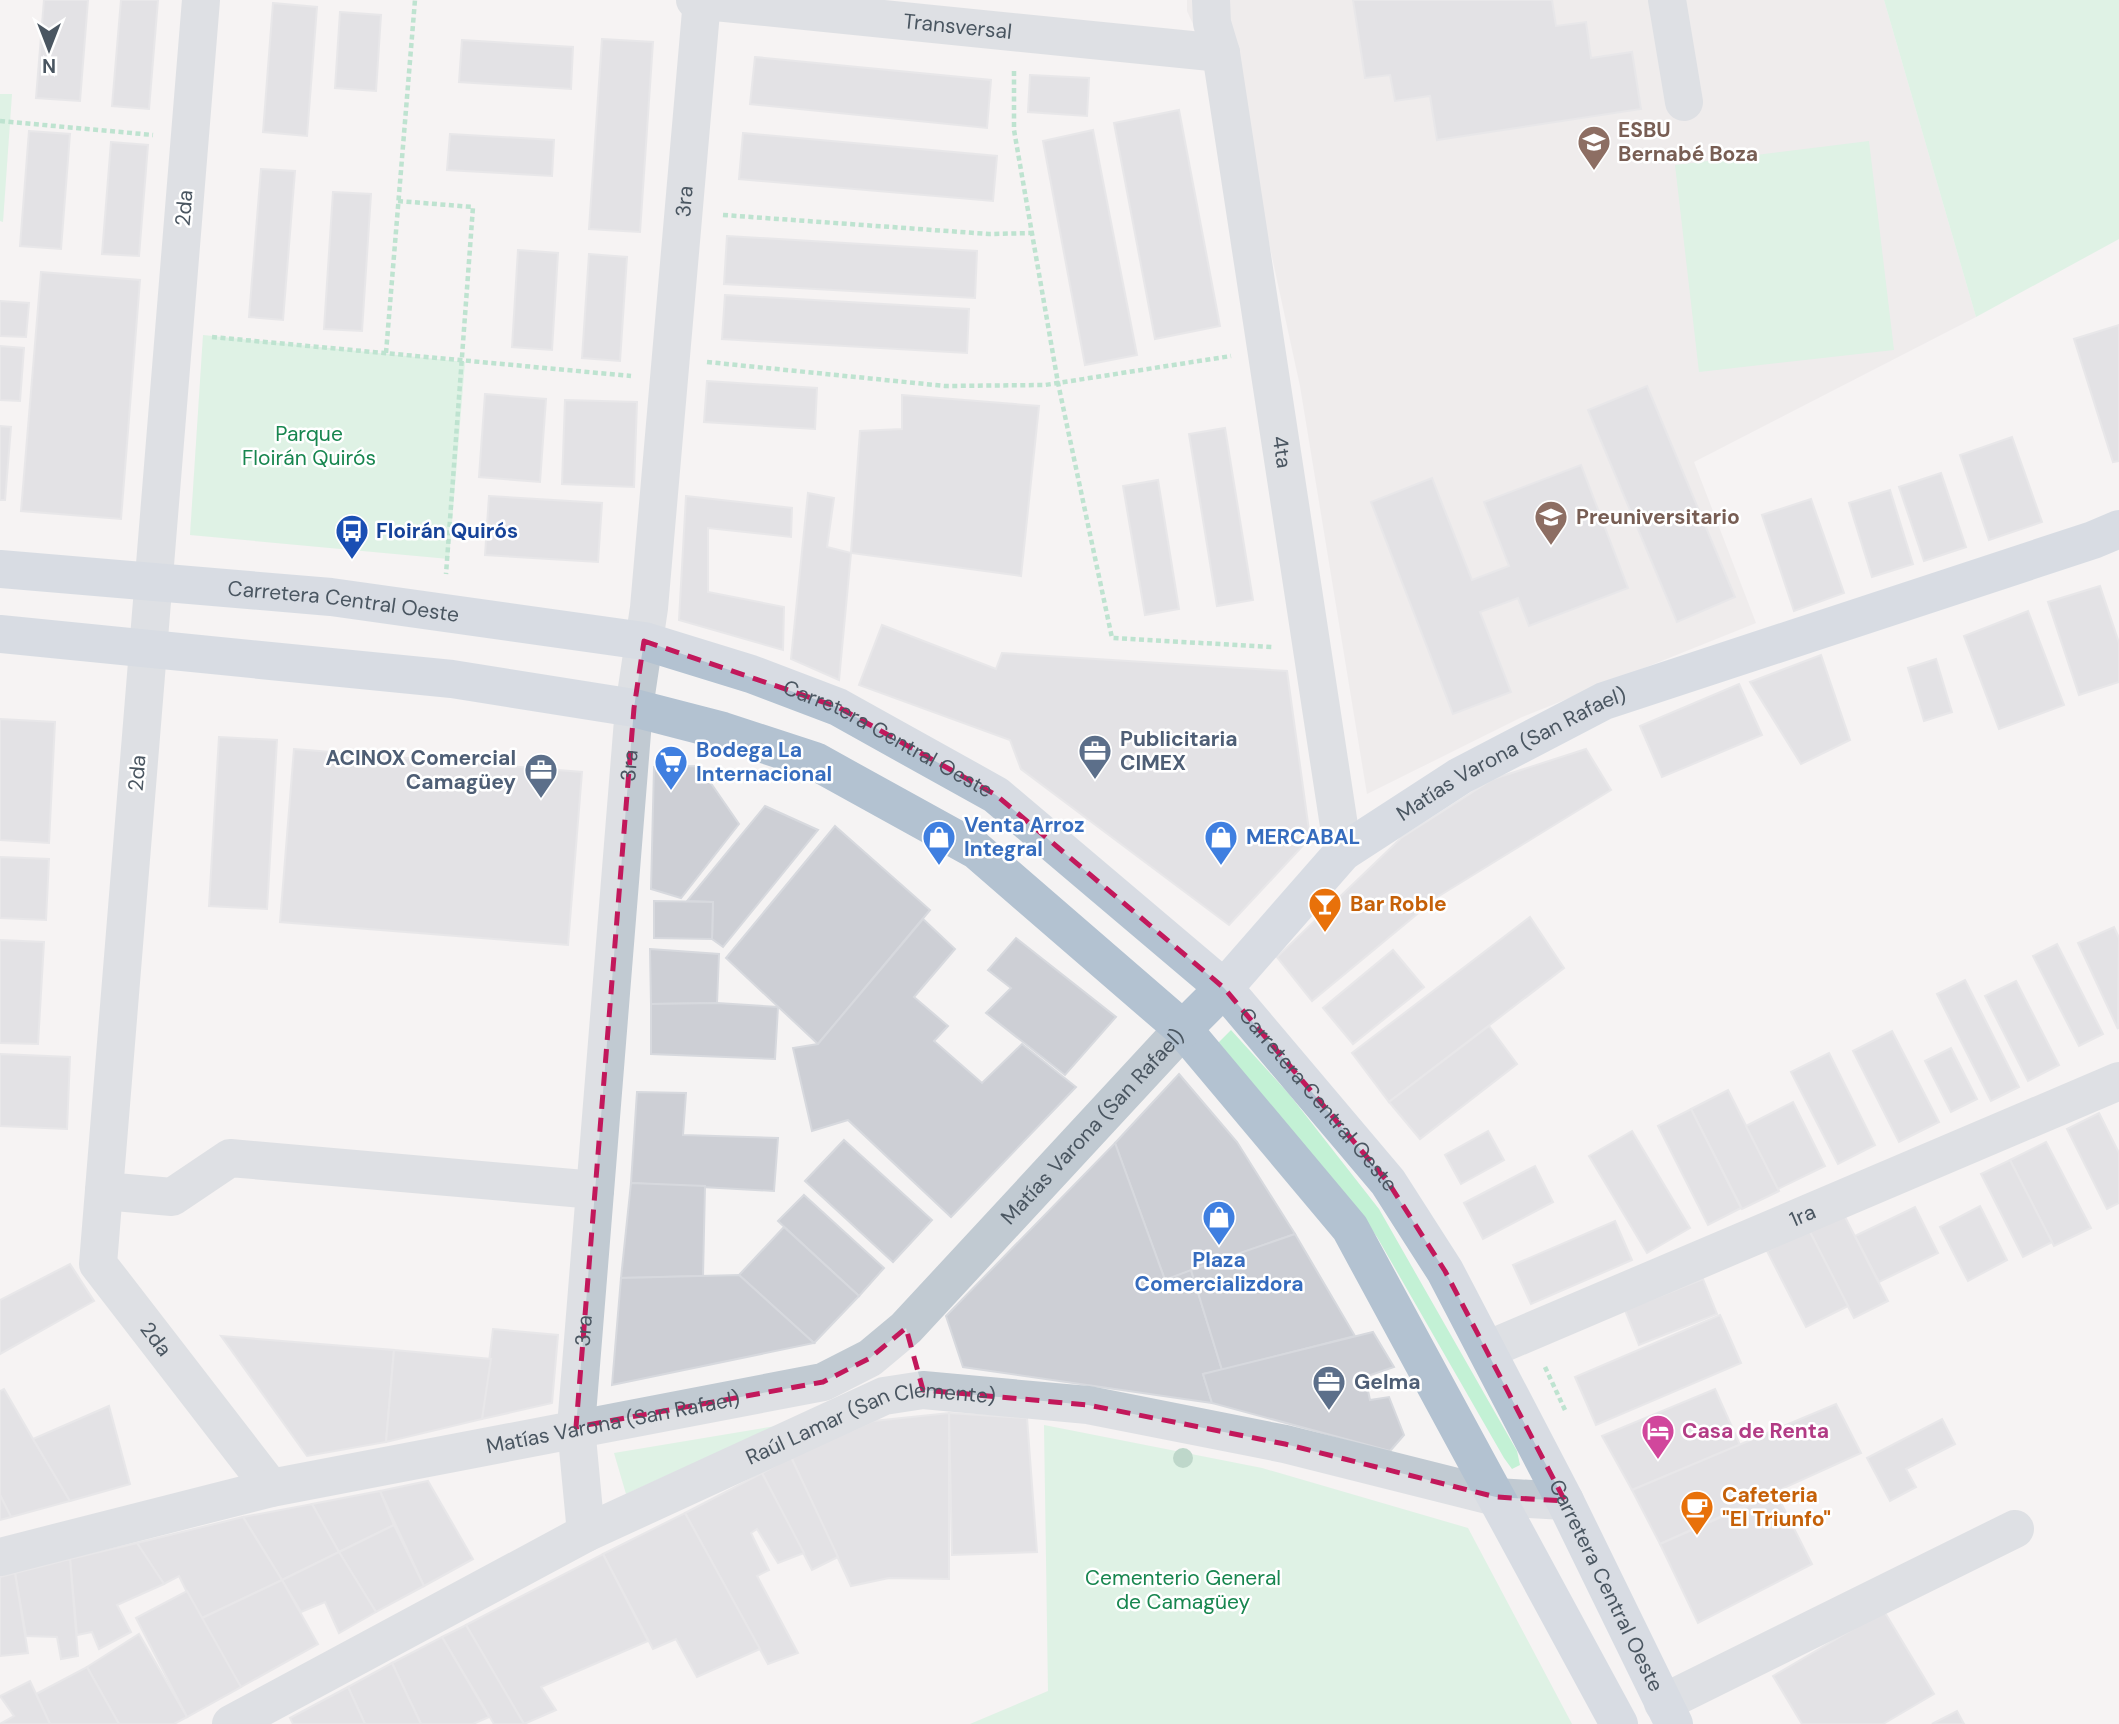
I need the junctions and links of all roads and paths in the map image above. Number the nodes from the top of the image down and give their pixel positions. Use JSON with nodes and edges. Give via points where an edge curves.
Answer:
{"nodes":[{"id":1,"x":201,"y":0,"type":"edge"},
{"id":2,"x":415,"y":0,"type":"edge"},
{"id":3,"x":695,"y":0,"type":"edge"},
{"id":4,"x":702,"y":0,"type":"edge"},
{"id":5,"x":1210,"y":0,"type":"edge"},
{"id":6,"x":1667,"y":0,"type":"edge"},
{"id":7,"x":1014,"y":32,"type":"junction"},
{"id":8,"x":1221,"y":53,"type":"junction"},
{"id":9,"x":1684,"y":102,"type":"dead end"},
{"id":10,"x":0,"y":121,"type":"edge"},
{"id":11,"x":190,"y":138,"type":"junction"},
{"id":12,"x":398,"y":201,"type":"junction"},
{"id":13,"x":683,"y":212,"type":"junction"},
{"id":14,"x":1033,"y":233,"type":"junction"},
{"id":15,"x":173,"y":333,"type":"junction"},
{"id":16,"x":1266,"y":351,"type":"junction"},
{"id":17,"x":386,"y":353,"type":"junction"},
{"id":18,"x":463,"y":360,"type":"junction"},
{"id":19,"x":671,"y":369,"type":"junction"},
{"id":20,"x":1058,"y":383,"type":"junction"},
{"id":21,"x":2119,"y":529,"type":"edge"},
{"id":22,"x":0,"y":569,"type":"edge"},
{"id":23,"x":446,"y":580,"type":"dead end"},
{"id":24,"x":152,"y":581,"type":"junction"},
{"id":25,"x":0,"y":634,"type":"edge"},
{"id":26,"x":644,"y":641,"type":"junction"},
{"id":27,"x":147,"y":648,"type":"junction"},
{"id":28,"x":1311,"y":649,"type":"junction"},
{"id":29,"x":634,"y":708,"type":"junction"},
{"id":30,"x":1343,"y":852,"type":"junction"},
{"id":31,"x":1224,"y":988,"type":"junction"},
{"id":32,"x":1184,"y":1029,"type":"junction"},
{"id":33,"x":2119,"y":1081,"type":"edge"},
{"id":34,"x":595,"y":1190,"type":"junction"},
{"id":35,"x":104,"y":1191,"type":"junction"},
{"id":36,"x":906,"y":1328,"type":"junction"},
{"id":37,"x":1529,"y":1333,"type":"junction"},
{"id":38,"x":1487,"y":1350,"type":"junction"},
{"id":39,"x":823,"y":1382,"type":"junction"},
{"id":40,"x":923,"y":1390,"type":"junction"},
{"id":41,"x":1569,"y":1418,"type":"dead end"},
{"id":42,"x":833,"y":1421,"type":"junction"},
{"id":43,"x":576,"y":1427,"type":"junction"},
{"id":44,"x":271,"y":1488,"type":"junction"},
{"id":45,"x":1496,"y":1497,"type":"junction"},
{"id":46,"x":1565,"y":1501,"type":"junction"},
{"id":47,"x":2015,"y":1529,"type":"dead end"},
{"id":48,"x":586,"y":1533,"type":"junction"},
{"id":49,"x":0,"y":1557,"type":"edge"},
{"id":50,"x":1669,"y":1714,"type":"edge"},
{"id":51,"x":248,"y":1720,"type":"edge"},
{"id":52,"x":1619,"y":1724,"type":"edge"}],
"edges":[{"from":1,"to":11,"type":"street","name":"2da"},
{"from":2,"to":12,"type":"path"},
{"from":3,"to":4,"type":"street","name":"Transversal"},
{"from":4,"to":7,"type":"street","name":"Transversal"},
{"from":4,"to":13,"type":"street","name":"3ra"},
{"from":5,"to":8,"type":"street","name":"4ta"},
{"from":6,"to":9,"type":"street"},
{"from":7,"to":8,"type":"street","name":"Transversal"},
{"from":7,"to":14,"type":"path","via":[[1014,130]]},
{"from":8,"to":16,"type":"street","name":"4ta"},
{"from":10,"to":11,"type":"path"},
{"from":11,"to":15,"type":"street","name":"2da"},
{"from":12,"to":17,"type":"path"},
{"from":12,"to":18,"type":"path","via":[[473,207]]},
{"from":13,"to":14,"type":"path","via":[[989,234]]},
{"from":13,"to":19,"type":"street","name":"3ra"},
{"from":14,"to":20,"type":"path"},
{"from":15,"to":17,"type":"path"},
{"from":15,"to":24,"type":"street","name":"2da"},
{"from":16,"to":20,"type":"path"},
{"from":16,"to":28,"type":"street","name":"4ta"},
{"from":17,"to":18,"type":"path"},
{"from":18,"to":19,"type":"path"},
{"from":18,"to":23,"type":"path"},
{"from":19,"to":20,"type":"path","via":[[945,386]]},
{"from":19,"to":26,"type":"street","name":"3ra"},
{"from":20,"to":28,"type":"path","via":[[1112,638]]},
{"from":21,"to":30,"type":"main road","name":"Matías Varona (San Rafael)","via":[[1604,701],[1460,776]]},
{"from":22,"to":24,"type":"main road","name":"Carretera Central Oeste"},
{"from":24,"to":26,"type":"main road","name":"Carretera Central Oeste","via":[[418,608]]},
{"from":24,"to":27,"type":"street","name":"2da"},
{"from":25,"to":27,"type":"main road"},
{"from":26,"to":29,"type":"street","name":"3ra"},
{"from":26,"to":31,"type":"main road","name":"Carretera Central Oeste","via":[[838,707],[996,795]]},
{"from":27,"to":29,"type":"main road","via":[[452,679]]},
{"from":27,"to":35,"type":"street","name":"2da"},
{"from":28,"to":30,"type":"street","name":"4ta"},
{"from":29,"to":32,"type":"main road","via":[[815,761],[976,850]]},
{"from":29,"to":34,"type":"street","name":"3ra"},
{"from":30,"to":31,"type":"main road","name":"Matías Varona (San Rafael)"},
{"from":31,"to":32,"type":"main road","name":"Matías Varona (San Rafael)"},
{"from":31,"to":38,"type":"main road","name":"Carretera Central Oeste","via":[[1388,1182],[1445,1271]]},
{"from":32,"to":36,"type":"street","name":"Matías Varona (San Rafael)"},
{"from":32,"to":45,"type":"main road","via":[[1350,1228]]},
{"from":33,"to":37,"type":"street","name":"1ra"},
{"from":34,"to":35,"type":"street","via":[[230,1158],[172,1197]]},
{"from":34,"to":43,"type":"street","name":"3ra"},
{"from":35,"to":44,"type":"street","name":"2da","via":[[98,1264]]},
{"from":36,"to":39,"type":"street","name":"Matías Varona (San Rafael)","via":[[870,1358]]},
{"from":36,"to":40,"type":"street","via":[[909,1355]]},
{"from":37,"to":38,"type":"street","name":"1ra"},
{"from":37,"to":41,"type":"path"},
{"from":38,"to":46,"type":"main road","name":"Carretera Central Oeste"},
{"from":39,"to":42,"type":"street","via":[[834,1401]]},
{"from":39,"to":43,"type":"street","name":"Matías Varona (San Rafael)"},
{"from":40,"to":42,"type":"street","name":"Raúl Lamar (San Clemente)","via":[[884,1396]]},
{"from":40,"to":45,"type":"street","name":"Raúl Lamar (San Clemente)","via":[[1088,1405],[1285,1444]]},
{"from":42,"to":48,"type":"street","name":"Raúl Lamar (San Clemente)"},
{"from":43,"to":44,"type":"street","name":"Matías Varona (San Rafael)"},
{"from":43,"to":48,"type":"street","name":"3ra"},
{"from":44,"to":49,"type":"street","name":"Matías Varona (San Rafael)"},
{"from":45,"to":46,"type":"street","name":"Raúl Lamar (San Clemente)"},
{"from":45,"to":52,"type":"main road"},
{"from":46,"to":50,"type":"main road","name":"Carretera Central Oeste"},
{"from":47,"to":50,"type":"street"},
{"from":48,"to":51,"type":"street","name":"Raúl Lamar (San Clemente)"}]}
